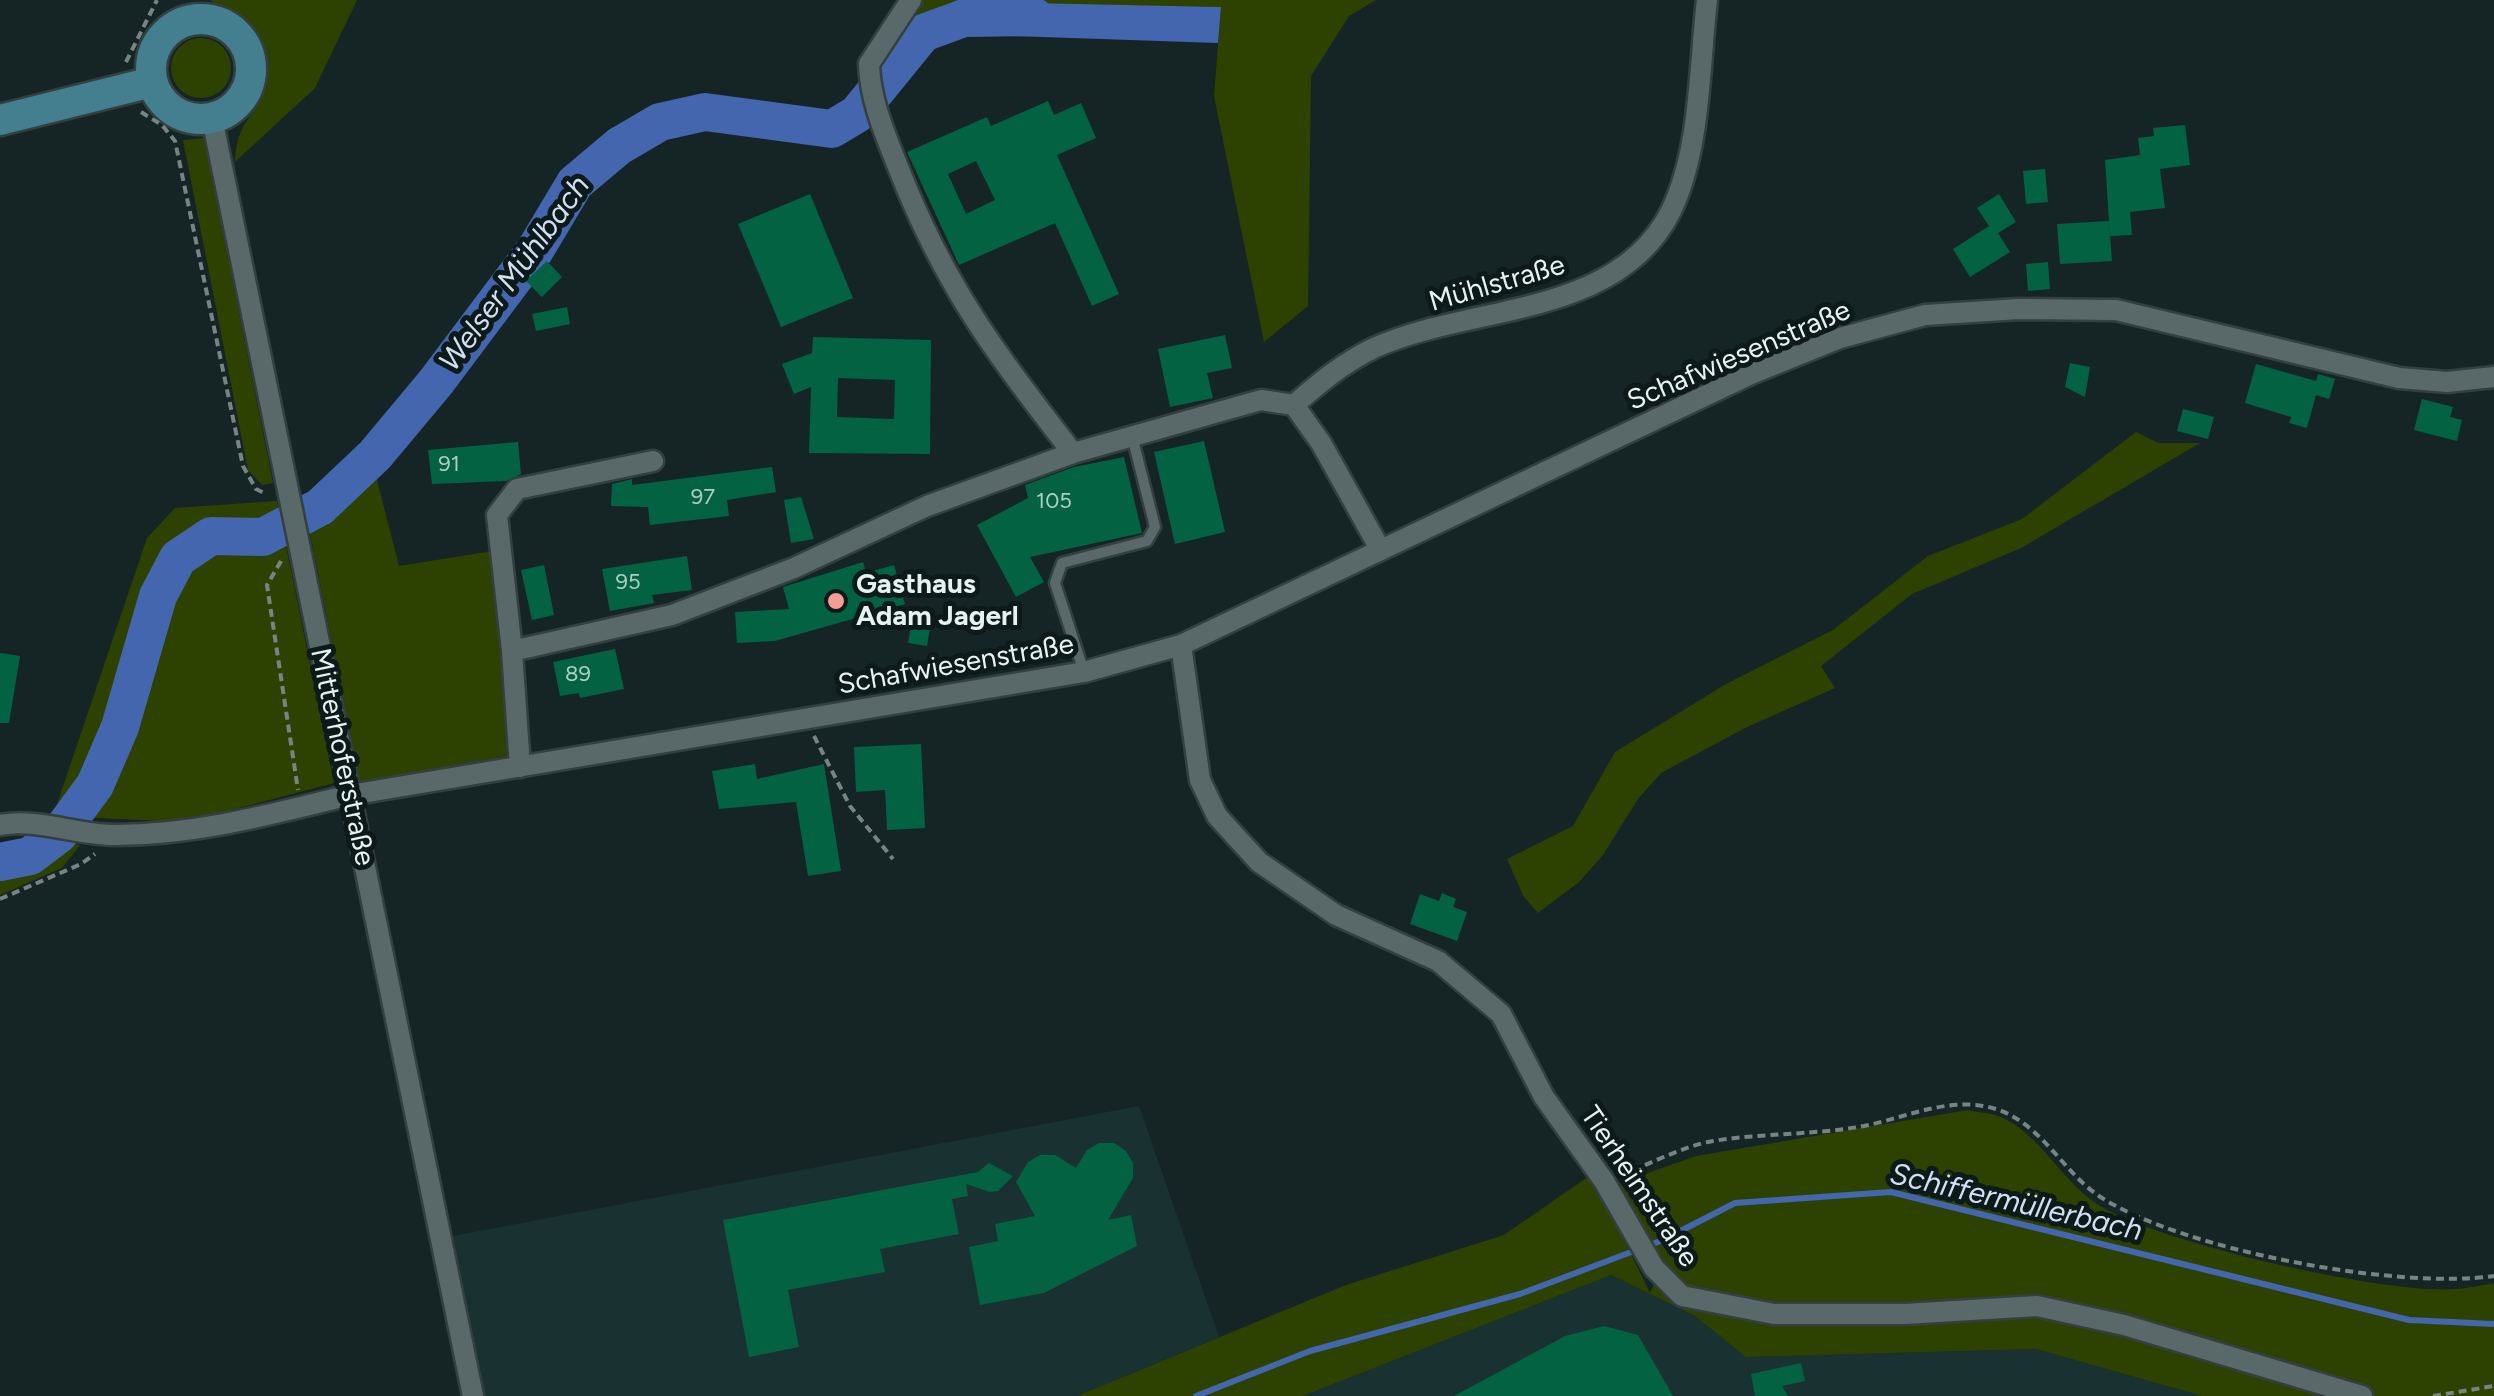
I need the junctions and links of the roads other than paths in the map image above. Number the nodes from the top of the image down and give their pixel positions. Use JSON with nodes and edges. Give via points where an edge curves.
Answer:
{"nodes":[{"id":1,"x":910,"y":0,"type":"edge"},
{"id":2,"x":1707,"y":0,"type":"edge"},
{"id":3,"x":188,"y":10,"type":"edge"},
{"id":4,"x":141,"y":83,"type":"junction"},
{"id":5,"x":212,"y":118,"type":"junction"},
{"id":6,"x":0,"y":120,"type":"edge"},
{"id":7,"x":2494,"y":377,"type":"edge"},
{"id":8,"x":1294,"y":406,"type":"junction"},
{"id":9,"x":1132,"y":436,"type":"junction"},
{"id":10,"x":1073,"y":453,"type":"junction"},
{"id":11,"x":653,"y":461,"type":"dead end"},
{"id":12,"x":1380,"y":550,"type":"junction"},
{"id":13,"x":1181,"y":645,"type":"junction"},
{"id":14,"x":512,"y":651,"type":"junction"},
{"id":15,"x":1084,"y":672,"type":"junction"},
{"id":16,"x":520,"y":767,"type":"junction"},
{"id":17,"x":350,"y":796,"type":"junction"},
{"id":18,"x":0,"y":825,"type":"edge"},
{"id":19,"x":472,"y":1396,"type":"edge"},
{"id":20,"x":2362,"y":1396,"type":"edge"}],
"edges":[{"from":1,"to":10,"type":"street","via":[[869,64],[880,122],[928,243],[984,340]]},
{"from":2,"to":8,"type":"street","name":"Mühlstraße","via":[[1685,170],[1652,242],[1576,292],[1377,346],[1333,370]]},
{"from":3,"to":4,"type":"main road","via":[[164,36]]},
{"from":3,"to":5,"type":"main road","via":[[226,26],[248,51],[249,85],[228,112]]},
{"from":4,"to":5,"type":"main road","via":[[169,108]]},
{"from":4,"to":6,"type":"main road"},
{"from":5,"to":17,"type":"street","name":"Mitterhoferstraße","via":[[284,478],[292,550]]},
{"from":7,"to":12,"type":"street","name":"Schafwiesenstraße","via":[[2400,378],[2116,310],[1925,316],[1840,338],[1751,374]]},
{"from":8,"to":9,"type":"street","via":[[1261,400]]},
{"from":8,"to":12,"type":"street"},
{"from":9,"to":10,"type":"street"},
{"from":9,"to":15,"type":"lane","via":[[1154,527],[1147,541],[1062,564],[1055,583]]},
{"from":10,"to":14,"type":"street","via":[[927,506],[672,615]]},
{"from":11,"to":14,"type":"street","via":[[516,489],[497,515]]},
{"from":12,"to":13,"type":"street","name":"Schafwiesenstraße"},
{"from":13,"to":15,"type":"street","name":"Schafwiesenstraße"},
{"from":13,"to":20,"type":"street","name":"Tierheimstraße","via":[[1200,780],[1217,816],[1259,862],[1336,915],[1438,961],[1501,1014],[1544,1097],[1604,1181],[1654,1268],[1682,1296],[1774,1314],[2037,1306]]},
{"from":14,"to":16,"type":"street"},
{"from":15,"to":16,"type":"street","name":"Schafwiesenstraße"},
{"from":16,"to":17,"type":"street","name":"Schafwiesenstraße"},
{"from":17,"to":18,"type":"street","name":"Schafwiesenstraße","via":[[178,833],[110,835],[42,823]]},
{"from":17,"to":19,"type":"street","name":"Mitterhoferstraße"}]}
